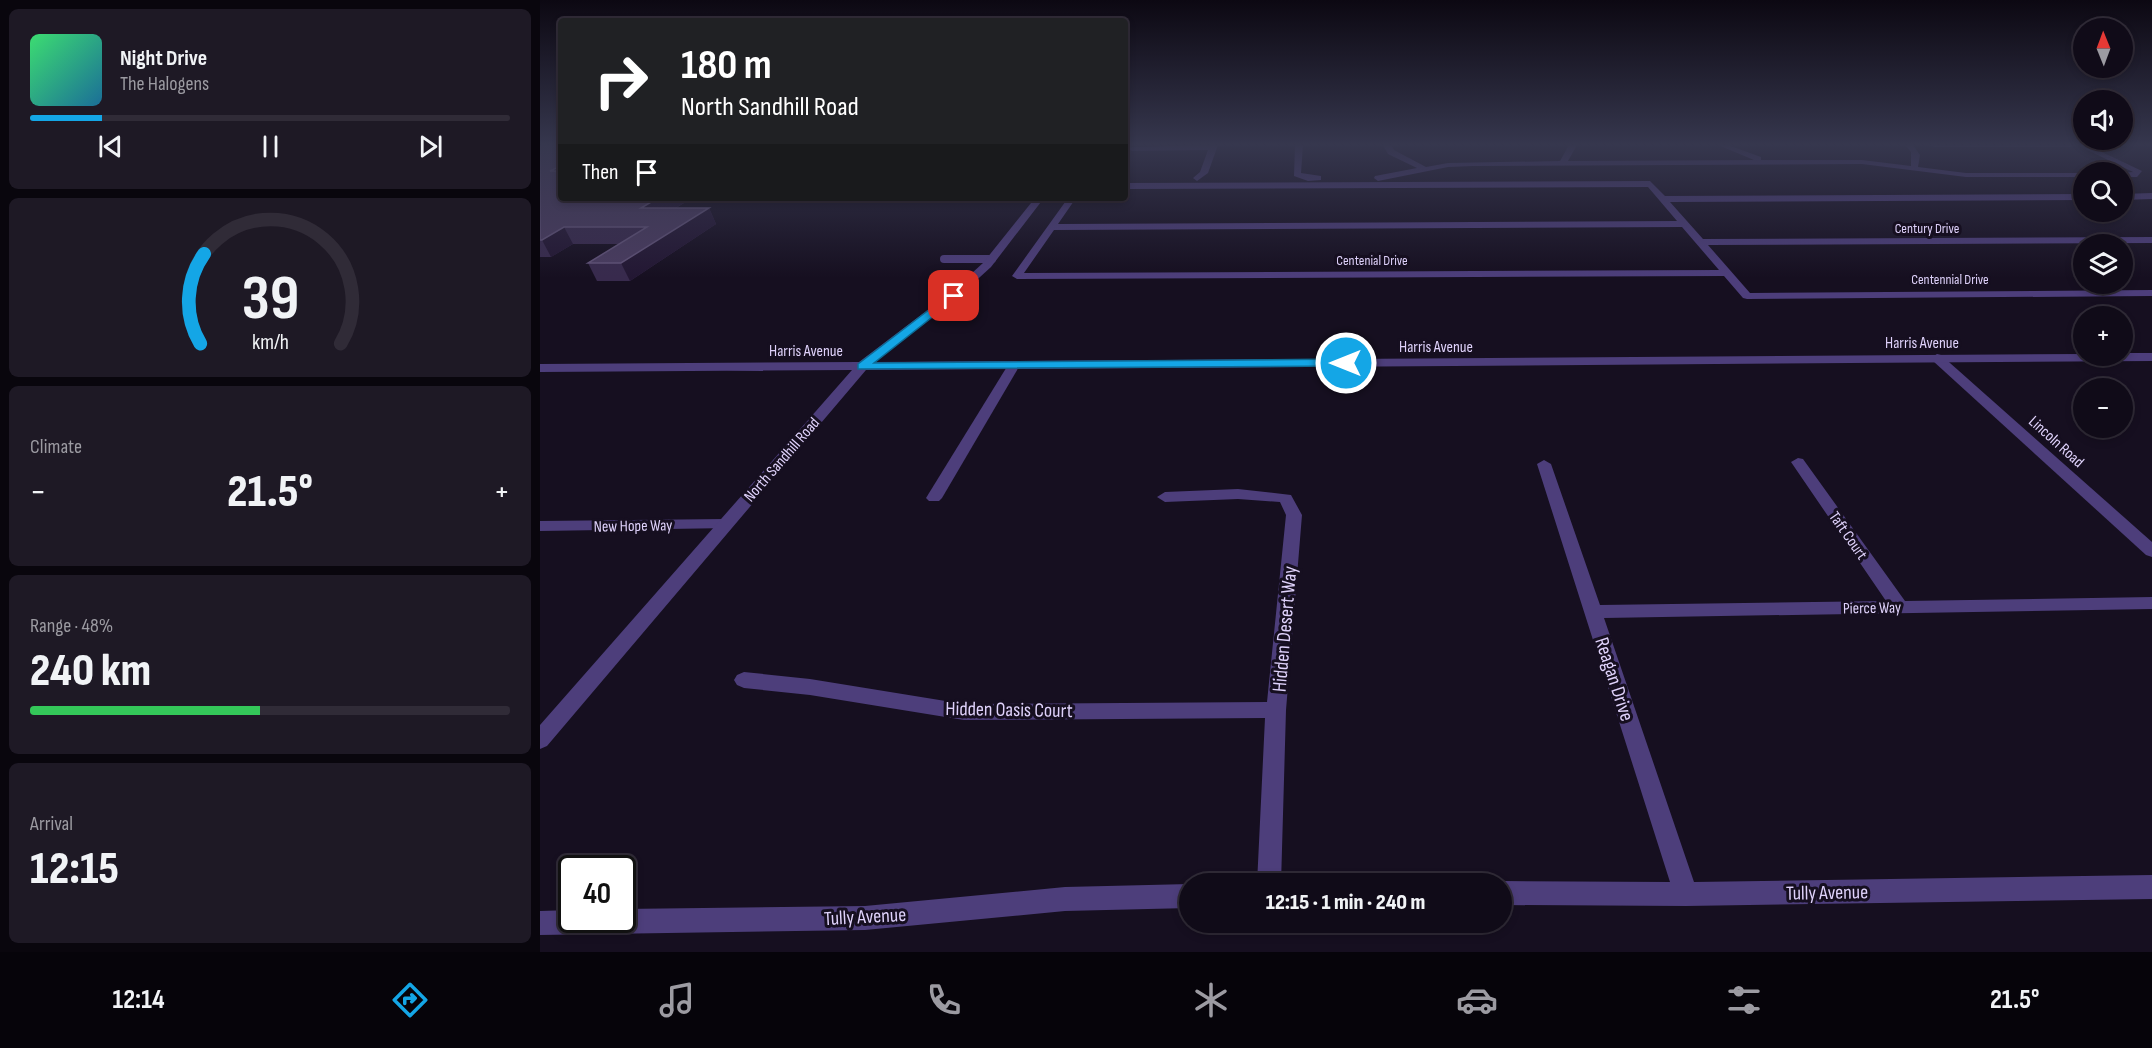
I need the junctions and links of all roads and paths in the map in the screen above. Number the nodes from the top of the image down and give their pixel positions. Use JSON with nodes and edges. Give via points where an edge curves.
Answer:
{"nodes":[{"id":1,"x":1655,"y":189,"type":"edge"},
{"id":2,"x":2152,"y":196,"type":"edge"},
{"id":3,"x":2073,"y":197,"type":"edge"},
{"id":4,"x":2133,"y":197,"type":"edge"},
{"id":5,"x":1665,"y":200,"type":"junction"},
{"id":6,"x":1038,"y":201,"type":"edge"},
{"id":7,"x":1070,"y":201,"type":"edge"},
{"id":8,"x":1685,"y":224,"type":"junction"},
{"id":9,"x":1052,"y":227,"type":"junction"},
{"id":10,"x":2152,"y":240,"type":"edge"},
{"id":11,"x":1702,"y":242,"type":"junction"},
{"id":12,"x":944,"y":259,"type":"dead end"},
{"id":13,"x":993,"y":259,"type":"junction"},
{"id":14,"x":1727,"y":273,"type":"junction"},
{"id":15,"x":2152,"y":293,"type":"edge"},
{"id":16,"x":2152,"y":357,"type":"edge"},
{"id":17,"x":1937,"y":358,"type":"junction"},
{"id":18,"x":1014,"y":365,"type":"junction"},
{"id":19,"x":862,"y":366,"type":"junction"},
{"id":20,"x":540,"y":368,"type":"edge"},
{"id":21,"x":1798,"y":462,"type":"dead end"},
{"id":22,"x":1544,"y":464,"type":"dead end"},
{"id":23,"x":1165,"y":497,"type":"dead end"},
{"id":24,"x":934,"y":498,"type":"dead end"},
{"id":25,"x":725,"y":524,"type":"junction"},
{"id":26,"x":541,"y":527,"type":"edge"},
{"id":27,"x":2152,"y":551,"type":"edge"},
{"id":28,"x":2152,"y":603,"type":"edge"},
{"id":29,"x":1900,"y":607,"type":"junction"},
{"id":30,"x":1593,"y":612,"type":"junction"},
{"id":31,"x":744,"y":680,"type":"dead end"},
{"id":32,"x":1276,"y":710,"type":"junction"},
{"id":33,"x":540,"y":740,"type":"edge"},
{"id":34,"x":1269,"y":873,"type":"edge"},
{"id":35,"x":2152,"y":887,"type":"edge"},
{"id":36,"x":1512,"y":893,"type":"edge"},
{"id":37,"x":1686,"y":894,"type":"junction"},
{"id":38,"x":1179,"y":896,"type":"edge"},
{"id":39,"x":540,"y":923,"type":"edge"}],
"edges":[{"from":1,"to":5,"type":"street"},
{"from":2,"to":4,"type":"street"},
{"from":3,"to":5,"type":"street"},
{"from":5,"to":8,"type":"street"},
{"from":6,"to":13,"type":"street","name":"North Sandhill Road"},
{"from":7,"to":9,"type":"street"},
{"from":8,"to":9,"type":"street"},
{"from":8,"to":11,"type":"street"},
{"from":9,"to":14,"type":"street","name":"Centenial Drive","via":[[1017,276]]},
{"from":10,"to":11,"type":"street","name":"Century Drive"},
{"from":11,"to":14,"type":"street"},
{"from":12,"to":13,"type":"lane"},
{"from":13,"to":19,"type":"street","name":"North Sandhill Road","via":[[954,296]]},
{"from":14,"to":15,"type":"street","name":"Centennial Drive","via":[[1747,296]]},
{"from":16,"to":17,"type":"street","name":"Harris Avenue"},
{"from":17,"to":18,"type":"street","name":"Harris Avenue"},
{"from":17,"to":27,"type":"street","name":"Lincoln Road"},
{"from":18,"to":19,"type":"street","name":"Harris Avenue"},
{"from":18,"to":24,"type":"street"},
{"from":19,"to":20,"type":"street","name":"Harris Avenue"},
{"from":19,"to":25,"type":"street","name":"North Sandhill Road"},
{"from":21,"to":29,"type":"street","name":"Taft Court"},
{"from":22,"to":30,"type":"street","name":"Reagan Drive"},
{"from":23,"to":32,"type":"street","name":"Hidden Desert Way","via":[[1238,494],[1286,498],[1294,515]]},
{"from":25,"to":26,"type":"street","name":"New Hope Way"},
{"from":25,"to":33,"type":"street","name":"North Sandhill Road"},
{"from":28,"to":29,"type":"street","name":"Pierce Way"},
{"from":29,"to":30,"type":"street","name":"Pierce Way"},
{"from":30,"to":37,"type":"street","name":"Reagan Drive"},
{"from":31,"to":32,"type":"street","name":"Hidden Oasis Court","via":[[963,712]]},
{"from":32,"to":34,"type":"street","name":"Hidden Desert Way"},
{"from":35,"to":37,"type":"street","name":"Tully Avenue"},
{"from":36,"to":37,"type":"street","name":"Tully Avenue"},
{"from":38,"to":39,"type":"street","name":"Tully Avenue","via":[[1065,899],[865,918]]}]}
